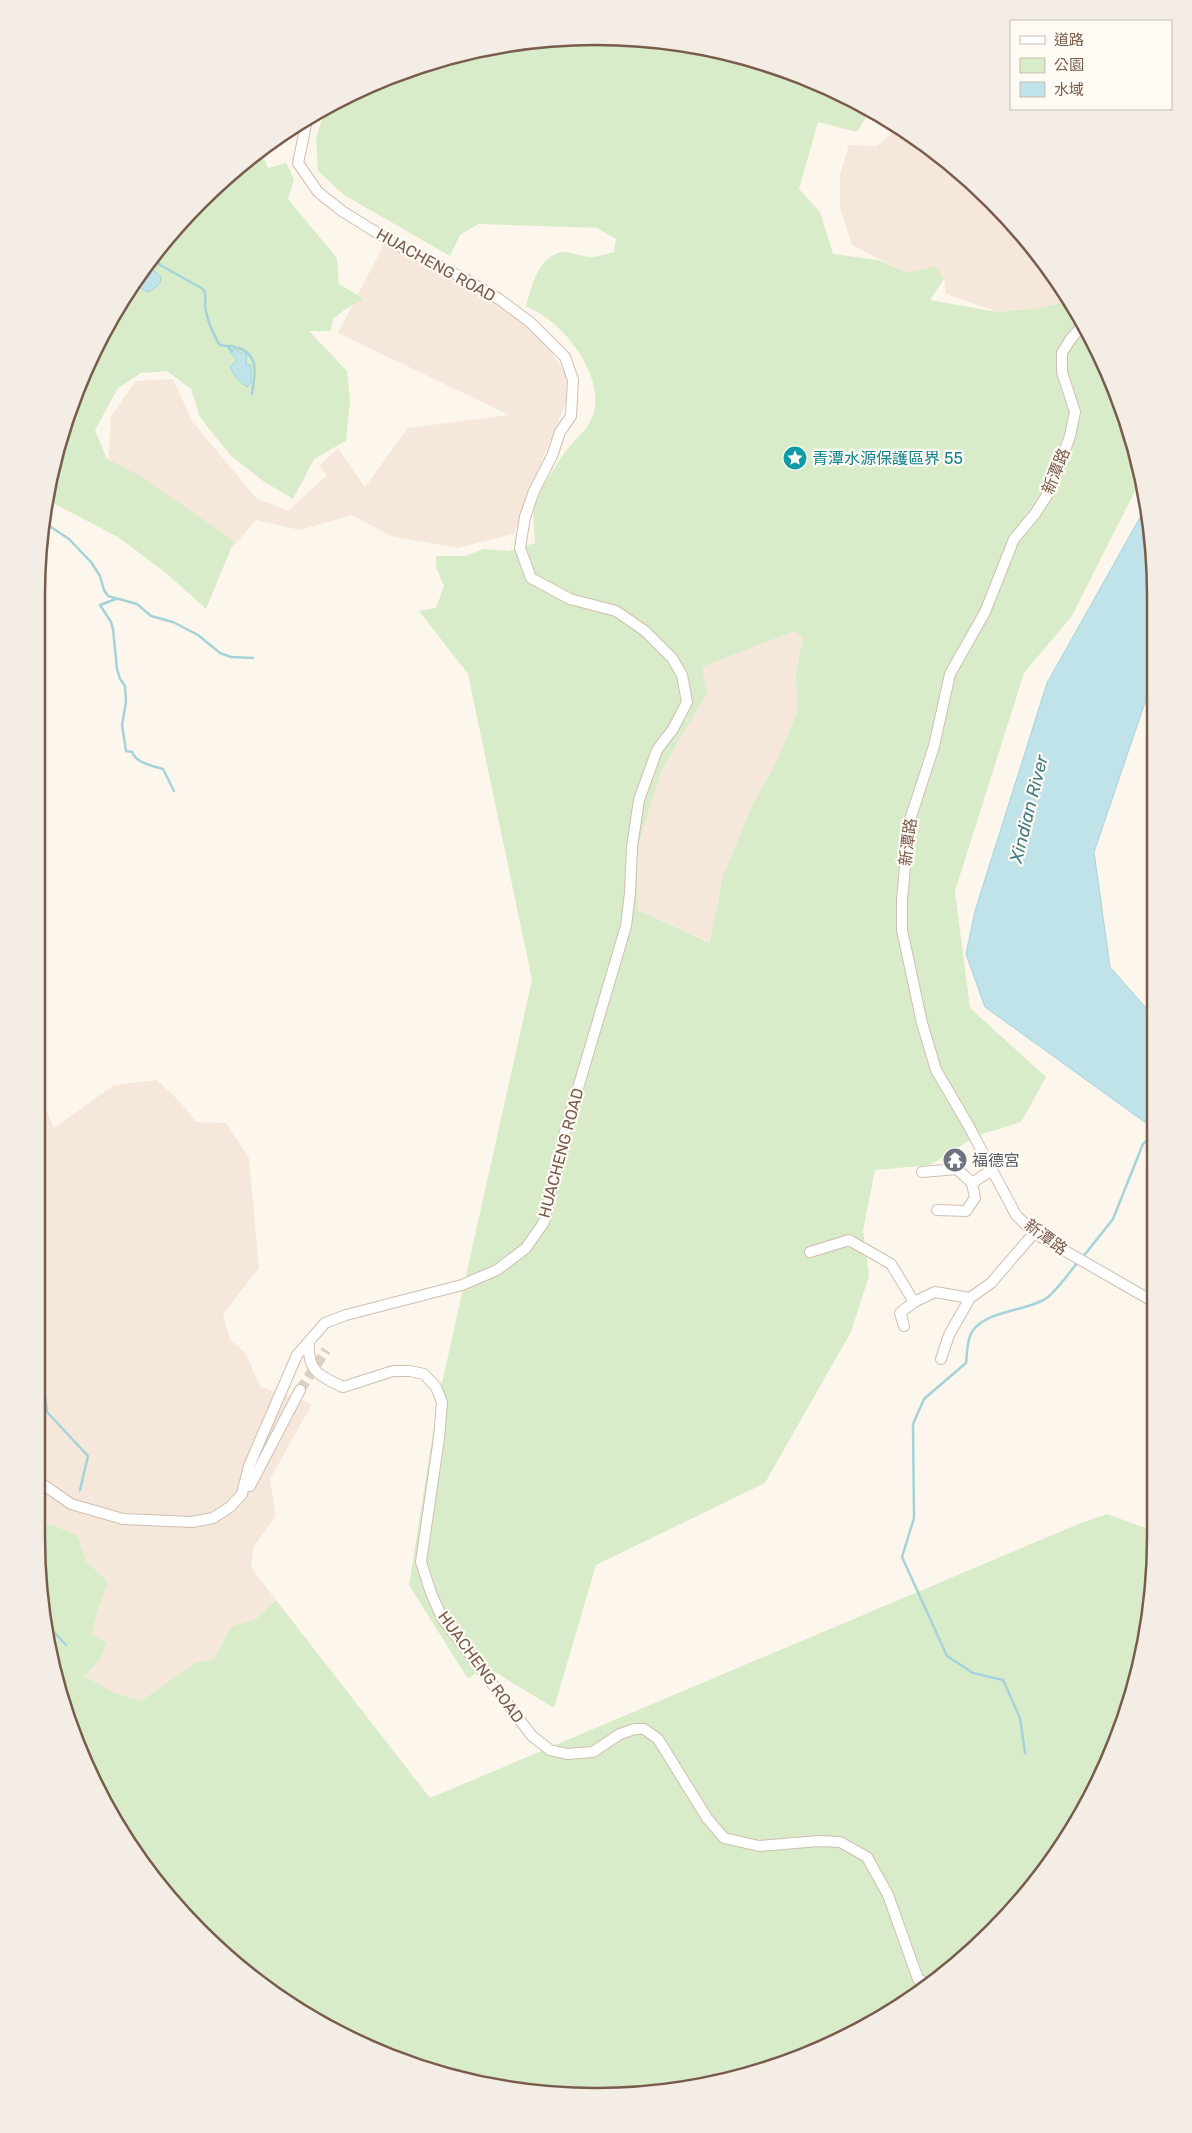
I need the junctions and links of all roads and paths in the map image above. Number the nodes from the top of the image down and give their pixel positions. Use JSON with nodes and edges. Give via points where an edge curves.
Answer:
{"nodes":[{"id":1,"x":305,"y":129,"type":"edge"},
{"id":2,"x":1078,"y":330,"type":"edge"},
{"id":3,"x":992,"y":1170,"type":"junction"},
{"id":4,"x":922,"y":1172,"type":"dead end"},
{"id":5,"x":972,"y":1183,"type":"junction"},
{"id":6,"x":937,"y":1210,"type":"dead end"},
{"id":7,"x":1034,"y":1233,"type":"junction"},
{"id":8,"x":810,"y":1252,"type":"dead end"},
{"id":9,"x":970,"y":1298,"type":"junction"},
{"id":10,"x":1147,"y":1298,"type":"edge"},
{"id":11,"x":914,"y":1302,"type":"junction"},
{"id":12,"x":904,"y":1326,"type":"dead end"},
{"id":13,"x":309,"y":1341,"type":"junction"},
{"id":14,"x":942,"y":1359,"type":"dead end"},
{"id":15,"x":300,"y":1390,"type":"tunnel mouth"},
{"id":16,"x":45,"y":1486,"type":"edge"},
{"id":17,"x":250,"y":1486,"type":"dead end"},
{"id":18,"x":922,"y":1981,"type":"edge"}],
"edges":[{"from":1,"to":13,"type":"street","name":"HUACHENG ROAD","via":[[298,163],[318,192],[395,244],[465,278],[499,299],[530,322],[565,358],[573,380],[571,416],[560,432],[534,491],[520,548],[531,578],[570,598],[616,611],[645,632],[672,658],[682,675],[687,702],[657,750],[640,800],[632,847],[626,926],[565,1132],[544,1222],[526,1248],[497,1270],[444,1291],[339,1317],[325,1323]]},
{"from":2,"to":3,"type":"street","name":"新潭路","via":[[1062,353],[1062,372],[1075,412],[1052,489],[1014,539],[985,612],[950,674],[934,746],[908,823],[902,930],[922,1023],[936,1070]]},
{"from":3,"to":5,"type":"street"},
{"from":3,"to":7,"type":"street","name":"新潭路","via":[[1016,1215]]},
{"from":4,"to":5,"type":"street","via":[[956,1169]]},
{"from":5,"to":6,"type":"street","via":[[975,1198],[966,1211]]},
{"from":7,"to":9,"type":"street","via":[[991,1284]]},
{"from":7,"to":10,"type":"street","name":"新潭路"},
{"from":8,"to":11,"type":"street","via":[[849,1240],[891,1264]]},
{"from":9,"to":11,"type":"street","via":[[935,1292]]},
{"from":9,"to":14,"type":"street","via":[[949,1335]]},
{"from":11,"to":12,"type":"street","via":[[900,1312]]},
{"from":13,"to":16,"type":"street","via":[[297,1355],[249,1466],[242,1494],[213,1518],[192,1522],[124,1519],[71,1504]]},
{"from":13,"to":18,"type":"street","name":"HUACHENG ROAD","via":[[308,1358],[314,1369],[323,1378],[343,1387],[393,1371],[410,1371],[424,1374],[436,1387],[442,1402],[439,1438],[421,1562],[442,1618],[532,1736],[550,1750],[567,1754],[593,1752],[620,1734],[644,1729],[658,1739],[707,1818],[724,1838],[759,1846],[840,1842],[867,1857],[888,1895],[918,1979]]},
{"from":15,"to":17,"type":"street"}]}
